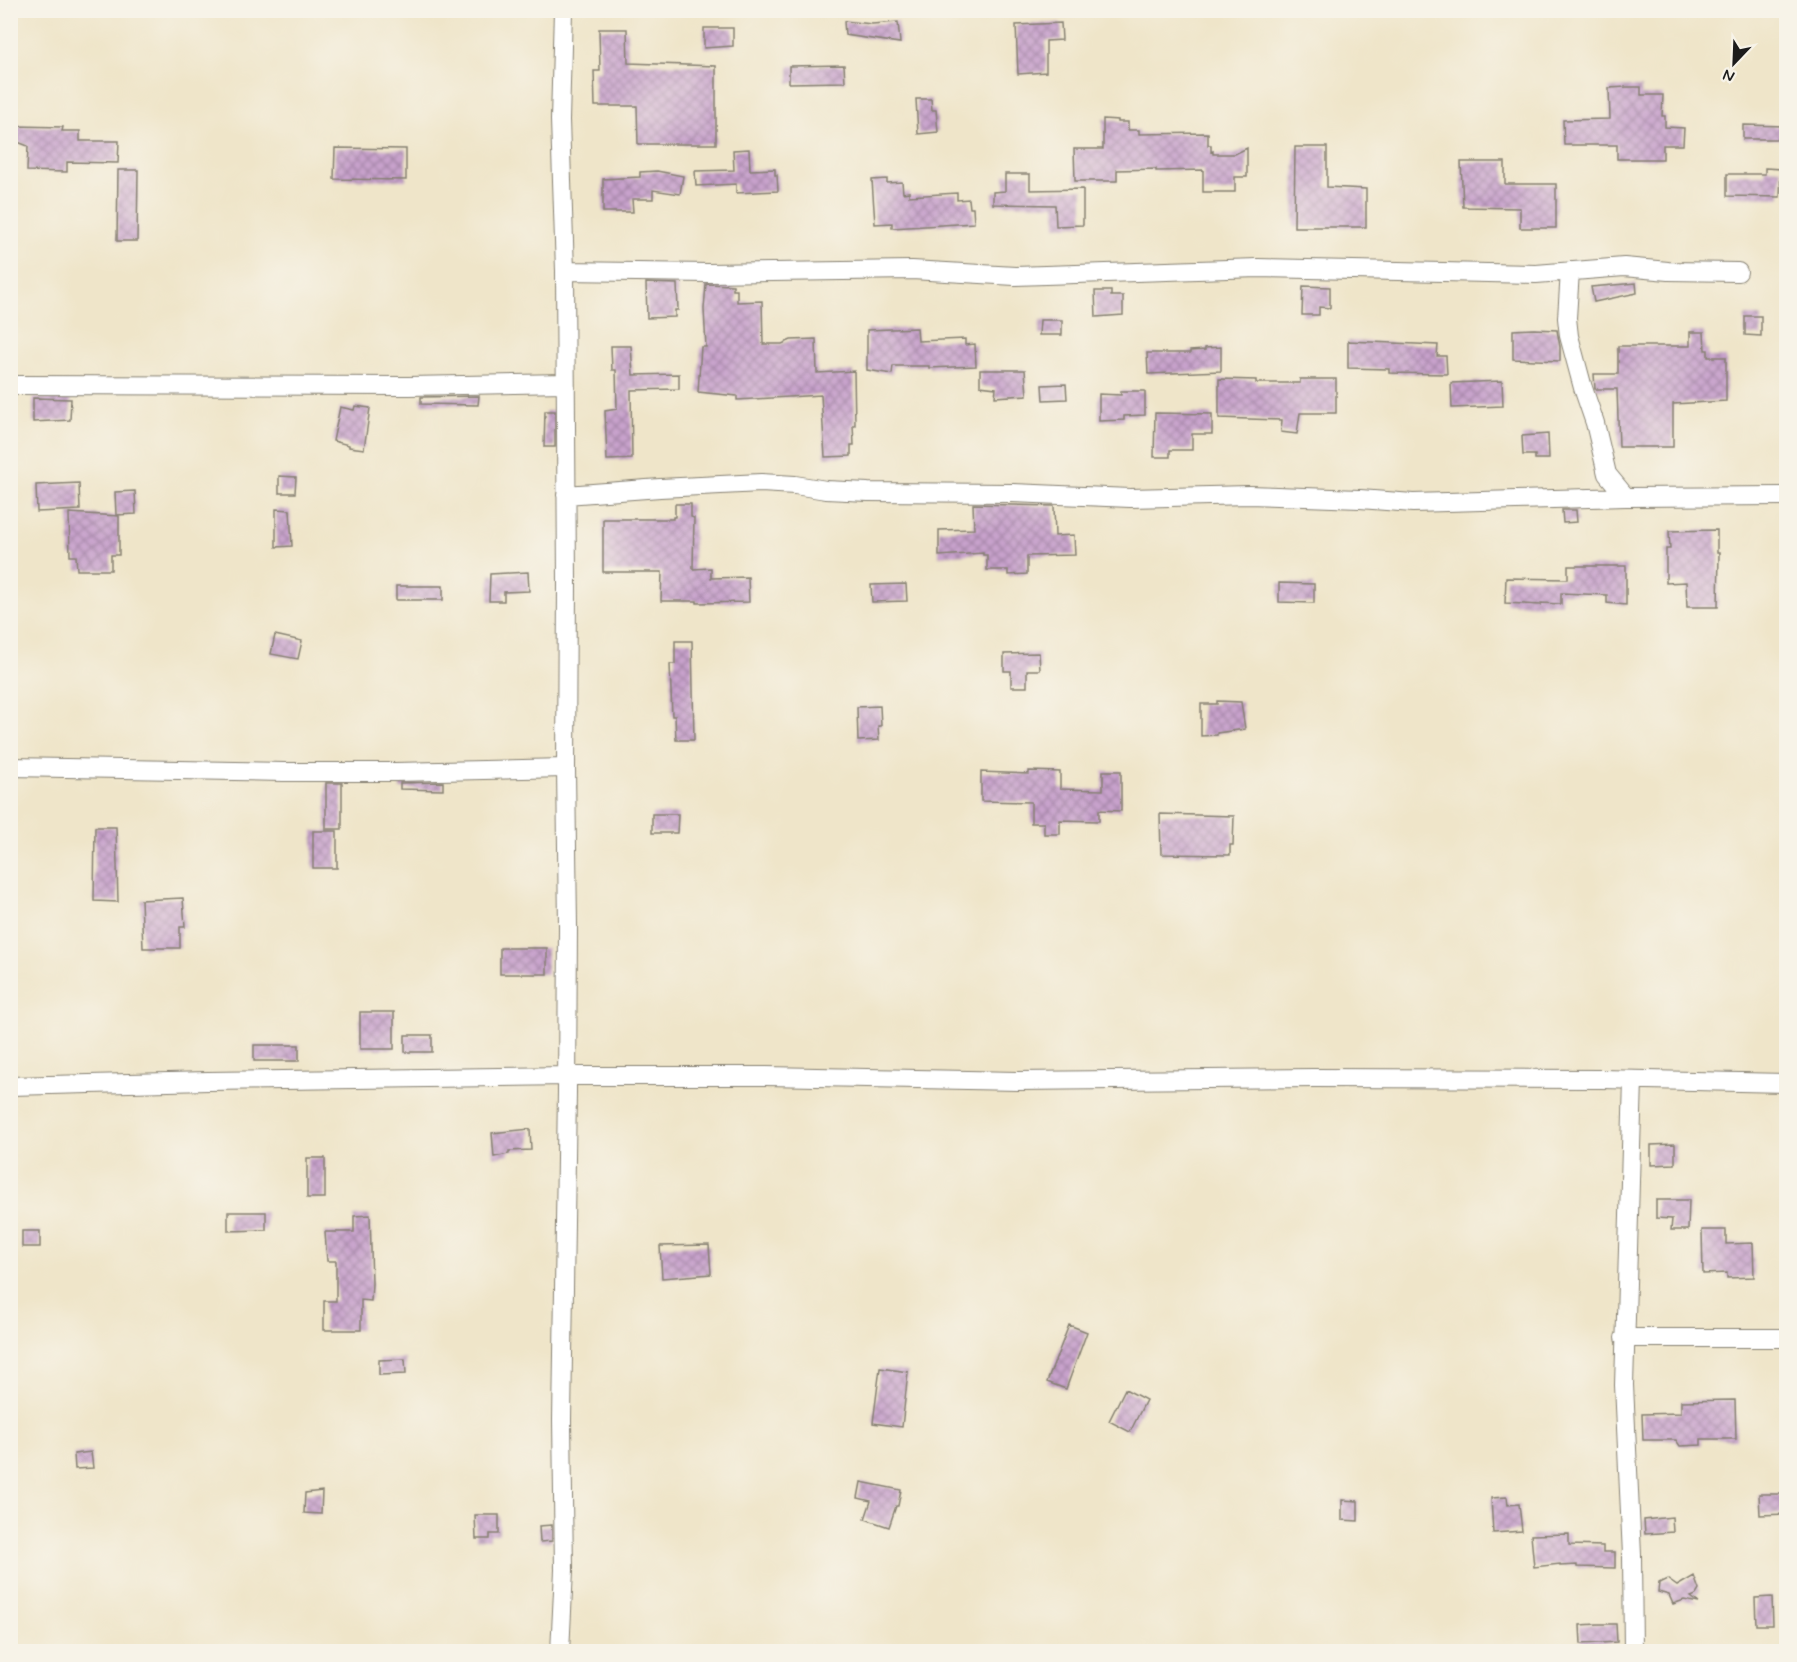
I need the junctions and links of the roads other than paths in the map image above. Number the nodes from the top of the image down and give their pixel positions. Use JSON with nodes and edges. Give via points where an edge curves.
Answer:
{"nodes":[{"id":1,"x":564,"y":10,"type":"edge"},
{"id":2,"x":565,"y":271,"type":"junction"},
{"id":3,"x":1570,"y":271,"type":"junction"},
{"id":4,"x":1738,"y":272,"type":"dead end"},
{"id":5,"x":565,"y":383,"type":"junction"},
{"id":6,"x":10,"y":385,"type":"edge"},
{"id":7,"x":566,"y":495,"type":"junction"},
{"id":8,"x":1786,"y":496,"type":"edge"},
{"id":9,"x":1626,"y":497,"type":"junction"},
{"id":10,"x":10,"y":767,"type":"edge"},
{"id":11,"x":566,"y":768,"type":"junction"},
{"id":12,"x":567,"y":1076,"type":"junction"},
{"id":13,"x":1633,"y":1080,"type":"junction"},
{"id":14,"x":1786,"y":1083,"type":"edge"},
{"id":15,"x":10,"y":1086,"type":"edge"},
{"id":16,"x":1624,"y":1338,"type":"junction"},
{"id":17,"x":1786,"y":1338,"type":"edge"},
{"id":18,"x":560,"y":1652,"type":"edge"},
{"id":19,"x":1633,"y":1652,"type":"edge"}],
"edges":[{"from":1,"to":2,"type":"street","via":[[560,120]]},
{"from":2,"to":3,"type":"street","via":[[912,270],[1016,276],[1258,268],[1536,274]]},
{"from":2,"to":5,"type":"street"},
{"from":3,"to":4,"type":"street","via":[[1624,267]]},
{"from":3,"to":9,"type":"street","via":[[1569,336],[1607,474]]},
{"from":5,"to":6,"type":"street"},
{"from":5,"to":7,"type":"street"},
{"from":7,"to":9,"type":"street","via":[[761,483],[826,490],[1130,498],[1249,495],[1413,503]]},
{"from":7,"to":11,"type":"street"},
{"from":8,"to":9,"type":"street"},
{"from":10,"to":11,"type":"street","via":[[284,772]]},
{"from":11,"to":12,"type":"street"},
{"from":12,"to":13,"type":"street","via":[[1018,1081]]},
{"from":12,"to":15,"type":"street"},
{"from":12,"to":18,"type":"street","via":[[561,1420],[564,1570]]},
{"from":13,"to":14,"type":"street"},
{"from":13,"to":16,"type":"street"},
{"from":16,"to":17,"type":"street"},
{"from":16,"to":19,"type":"street"}]}
